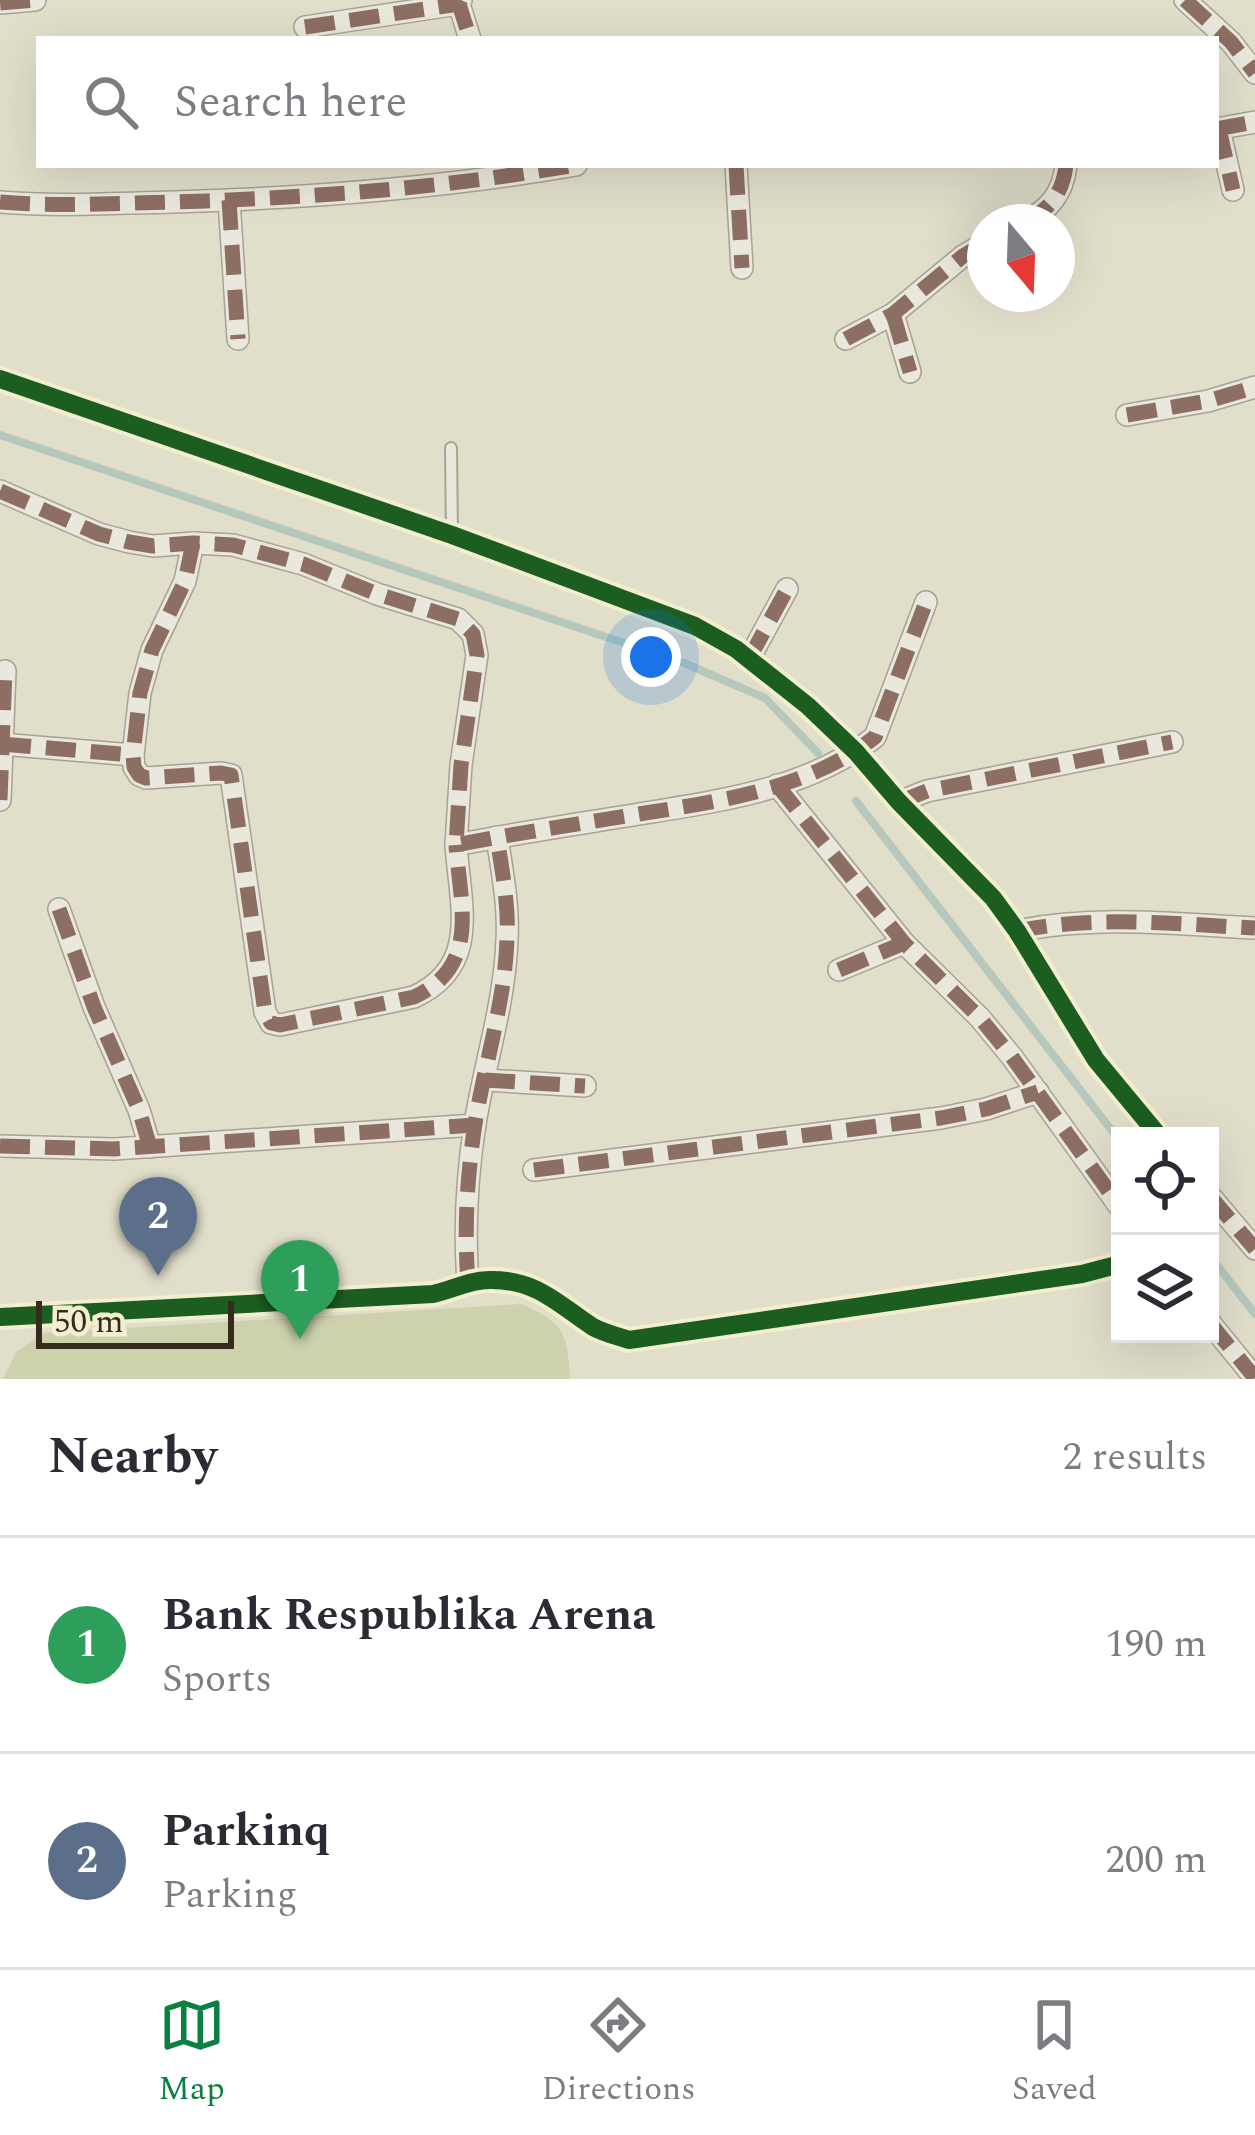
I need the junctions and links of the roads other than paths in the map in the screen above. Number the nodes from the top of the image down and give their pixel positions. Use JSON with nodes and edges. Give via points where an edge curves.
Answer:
{"nodes":[{"id":1,"x":35,"y":0,"type":"edge"},
{"id":2,"x":1185,"y":0,"type":"edge"},
{"id":3,"x":460,"y":2,"type":"edge"},
{"id":4,"x":0,"y":3,"type":"edge"},
{"id":5,"x":305,"y":27,"type":"dead end"},
{"id":6,"x":469,"y":36,"type":"edge"},
{"id":7,"x":1255,"y":73,"type":"edge"},
{"id":8,"x":1255,"y":122,"type":"edge"},
{"id":9,"x":1219,"y":129,"type":"edge"},
{"id":10,"x":1219,"y":133,"type":"edge"},
{"id":11,"x":542,"y":168,"type":"edge"},
{"id":12,"x":736,"y":168,"type":"edge"},
{"id":13,"x":1065,"y":168,"type":"edge"},
{"id":14,"x":506,"y":171,"type":"edge"},
{"id":15,"x":1233,"y":190,"type":"dead end"},
{"id":16,"x":229,"y":200,"type":"junction"},
{"id":17,"x":0,"y":202,"type":"edge"},
{"id":18,"x":1051,"y":204,"type":"edge"},
{"id":19,"x":967,"y":254,"type":"edge"},
{"id":20,"x":742,"y":268,"type":"dead end"},
{"id":21,"x":893,"y":314,"type":"junction"},
{"id":22,"x":238,"y":339,"type":"dead end"},
{"id":23,"x":846,"y":339,"type":"dead end"},
{"id":24,"x":910,"y":371,"type":"dead end"},
{"id":25,"x":0,"y":379,"type":"edge"},
{"id":26,"x":1255,"y":387,"type":"edge"},
{"id":27,"x":1126,"y":415,"type":"dead end"},
{"id":28,"x":451,"y":448,"type":"dead end"},
{"id":29,"x":0,"y":491,"type":"edge"},
{"id":30,"x":452,"y":535,"type":"junction"},
{"id":31,"x":193,"y":543,"type":"junction"},
{"id":32,"x":787,"y":589,"type":"dead end"},
{"id":33,"x":926,"y":602,"type":"dead end"},
{"id":34,"x":749,"y":658,"type":"junction"},
{"id":35,"x":5,"y":671,"type":"dead end"},
{"id":36,"x":1172,"y":742,"type":"dead end"},
{"id":37,"x":2,"y":744,"type":"edge"},
{"id":38,"x":856,"y":752,"type":"junction"},
{"id":39,"x":133,"y":754,"type":"junction"},
{"id":40,"x":778,"y":785,"type":"junction"},
{"id":41,"x":0,"y":800,"type":"edge"},
{"id":42,"x":899,"y":802,"type":"junction"},
{"id":43,"x":497,"y":837,"type":"junction"},
{"id":44,"x":456,"y":845,"type":"junction"},
{"id":45,"x":59,"y":909,"type":"dead end"},
{"id":46,"x":1255,"y":928,"type":"edge"},
{"id":47,"x":1017,"y":931,"type":"junction"},
{"id":48,"x":904,"y":943,"type":"junction"},
{"id":49,"x":839,"y":970,"type":"dead end"},
{"id":50,"x":485,"y":1079,"type":"junction"},
{"id":51,"x":585,"y":1087,"type":"dead end"},
{"id":52,"x":1038,"y":1092,"type":"junction"},
{"id":53,"x":475,"y":1126,"type":"junction"},
{"id":54,"x":1152,"y":1127,"type":"edge"},
{"id":55,"x":0,"y":1146,"type":"edge"},
{"id":56,"x":150,"y":1147,"type":"junction"},
{"id":57,"x":534,"y":1171,"type":"dead end"},
{"id":58,"x":1111,"y":1194,"type":"edge"},
{"id":59,"x":1219,"y":1207,"type":"edge"},
{"id":60,"x":1255,"y":1249,"type":"edge"},
{"id":61,"x":1111,"y":1266,"type":"edge"},
{"id":62,"x":468,"y":1282,"type":"junction"},
{"id":63,"x":0,"y":1317,"type":"edge"},
{"id":64,"x":1219,"y":1334,"type":"edge"},
{"id":65,"x":1255,"y":1378,"type":"edge"}],
"edges":[{"from":1,"to":4,"type":"street"},
{"from":2,"to":7,"type":"street"},
{"from":3,"to":5,"type":"street"},
{"from":3,"to":6,"type":"street"},
{"from":8,"to":9,"type":"street"},
{"from":10,"to":15,"type":"street"},
{"from":11,"to":14,"type":"street"},
{"from":12,"to":20,"type":"street"},
{"from":13,"to":18,"type":"street"},
{"from":14,"to":16,"type":"street","via":[[415,187]]},
{"from":16,"to":17,"type":"street"},
{"from":16,"to":22,"type":"street"},
{"from":19,"to":21,"type":"street"},
{"from":21,"to":23,"type":"street"},
{"from":21,"to":24,"type":"street"},
{"from":25,"to":30,"type":"street"},
{"from":26,"to":27,"type":"street"},
{"from":28,"to":30,"type":"lane"},
{"from":29,"to":31,"type":"street","via":[[99,534],[153,546]]},
{"from":30,"to":34,"type":"street","via":[[695,626]]},
{"from":31,"to":39,"type":"street","via":[[185,581],[152,650]]},
{"from":31,"to":44,"type":"street","via":[[303,564],[458,619],[473,634]]},
{"from":32,"to":34,"type":"street"},
{"from":33,"to":38,"type":"street","via":[[875,737]]},
{"from":34,"to":38,"type":"street"},
{"from":35,"to":37,"type":"street"},
{"from":36,"to":42,"type":"street"},
{"from":37,"to":39,"type":"street"},
{"from":37,"to":41,"type":"street"},
{"from":38,"to":40,"type":"street"},
{"from":38,"to":42,"type":"street"},
{"from":39,"to":44,"type":"street","via":[[146,778],[230,775],[271,1023],[414,997],[448,974],[462,937]]},
{"from":40,"to":43,"type":"street"},
{"from":40,"to":48,"type":"street"},
{"from":42,"to":47,"type":"street"},
{"from":43,"to":44,"type":"street"},
{"from":43,"to":50,"type":"street","via":[[508,936]]},
{"from":45,"to":56,"type":"street"},
{"from":46,"to":47,"type":"street","via":[[1098,920]]},
{"from":47,"to":54,"type":"street","via":[[1096,1060]]},
{"from":48,"to":49,"type":"street"},
{"from":48,"to":52,"type":"street","via":[[980,1018]]},
{"from":50,"to":51,"type":"street"},
{"from":50,"to":53,"type":"street"},
{"from":52,"to":57,"type":"street","via":[[941,1118]]},
{"from":52,"to":58,"type":"street"},
{"from":53,"to":56,"type":"street"},
{"from":53,"to":62,"type":"street"},
{"from":55,"to":56,"type":"street"},
{"from":59,"to":60,"type":"street"},
{"from":61,"to":62,"type":"street","via":[[629,1340],[522,1285]]},
{"from":62,"to":63,"type":"street","via":[[433,1294]]},
{"from":64,"to":65,"type":"street"}]}
